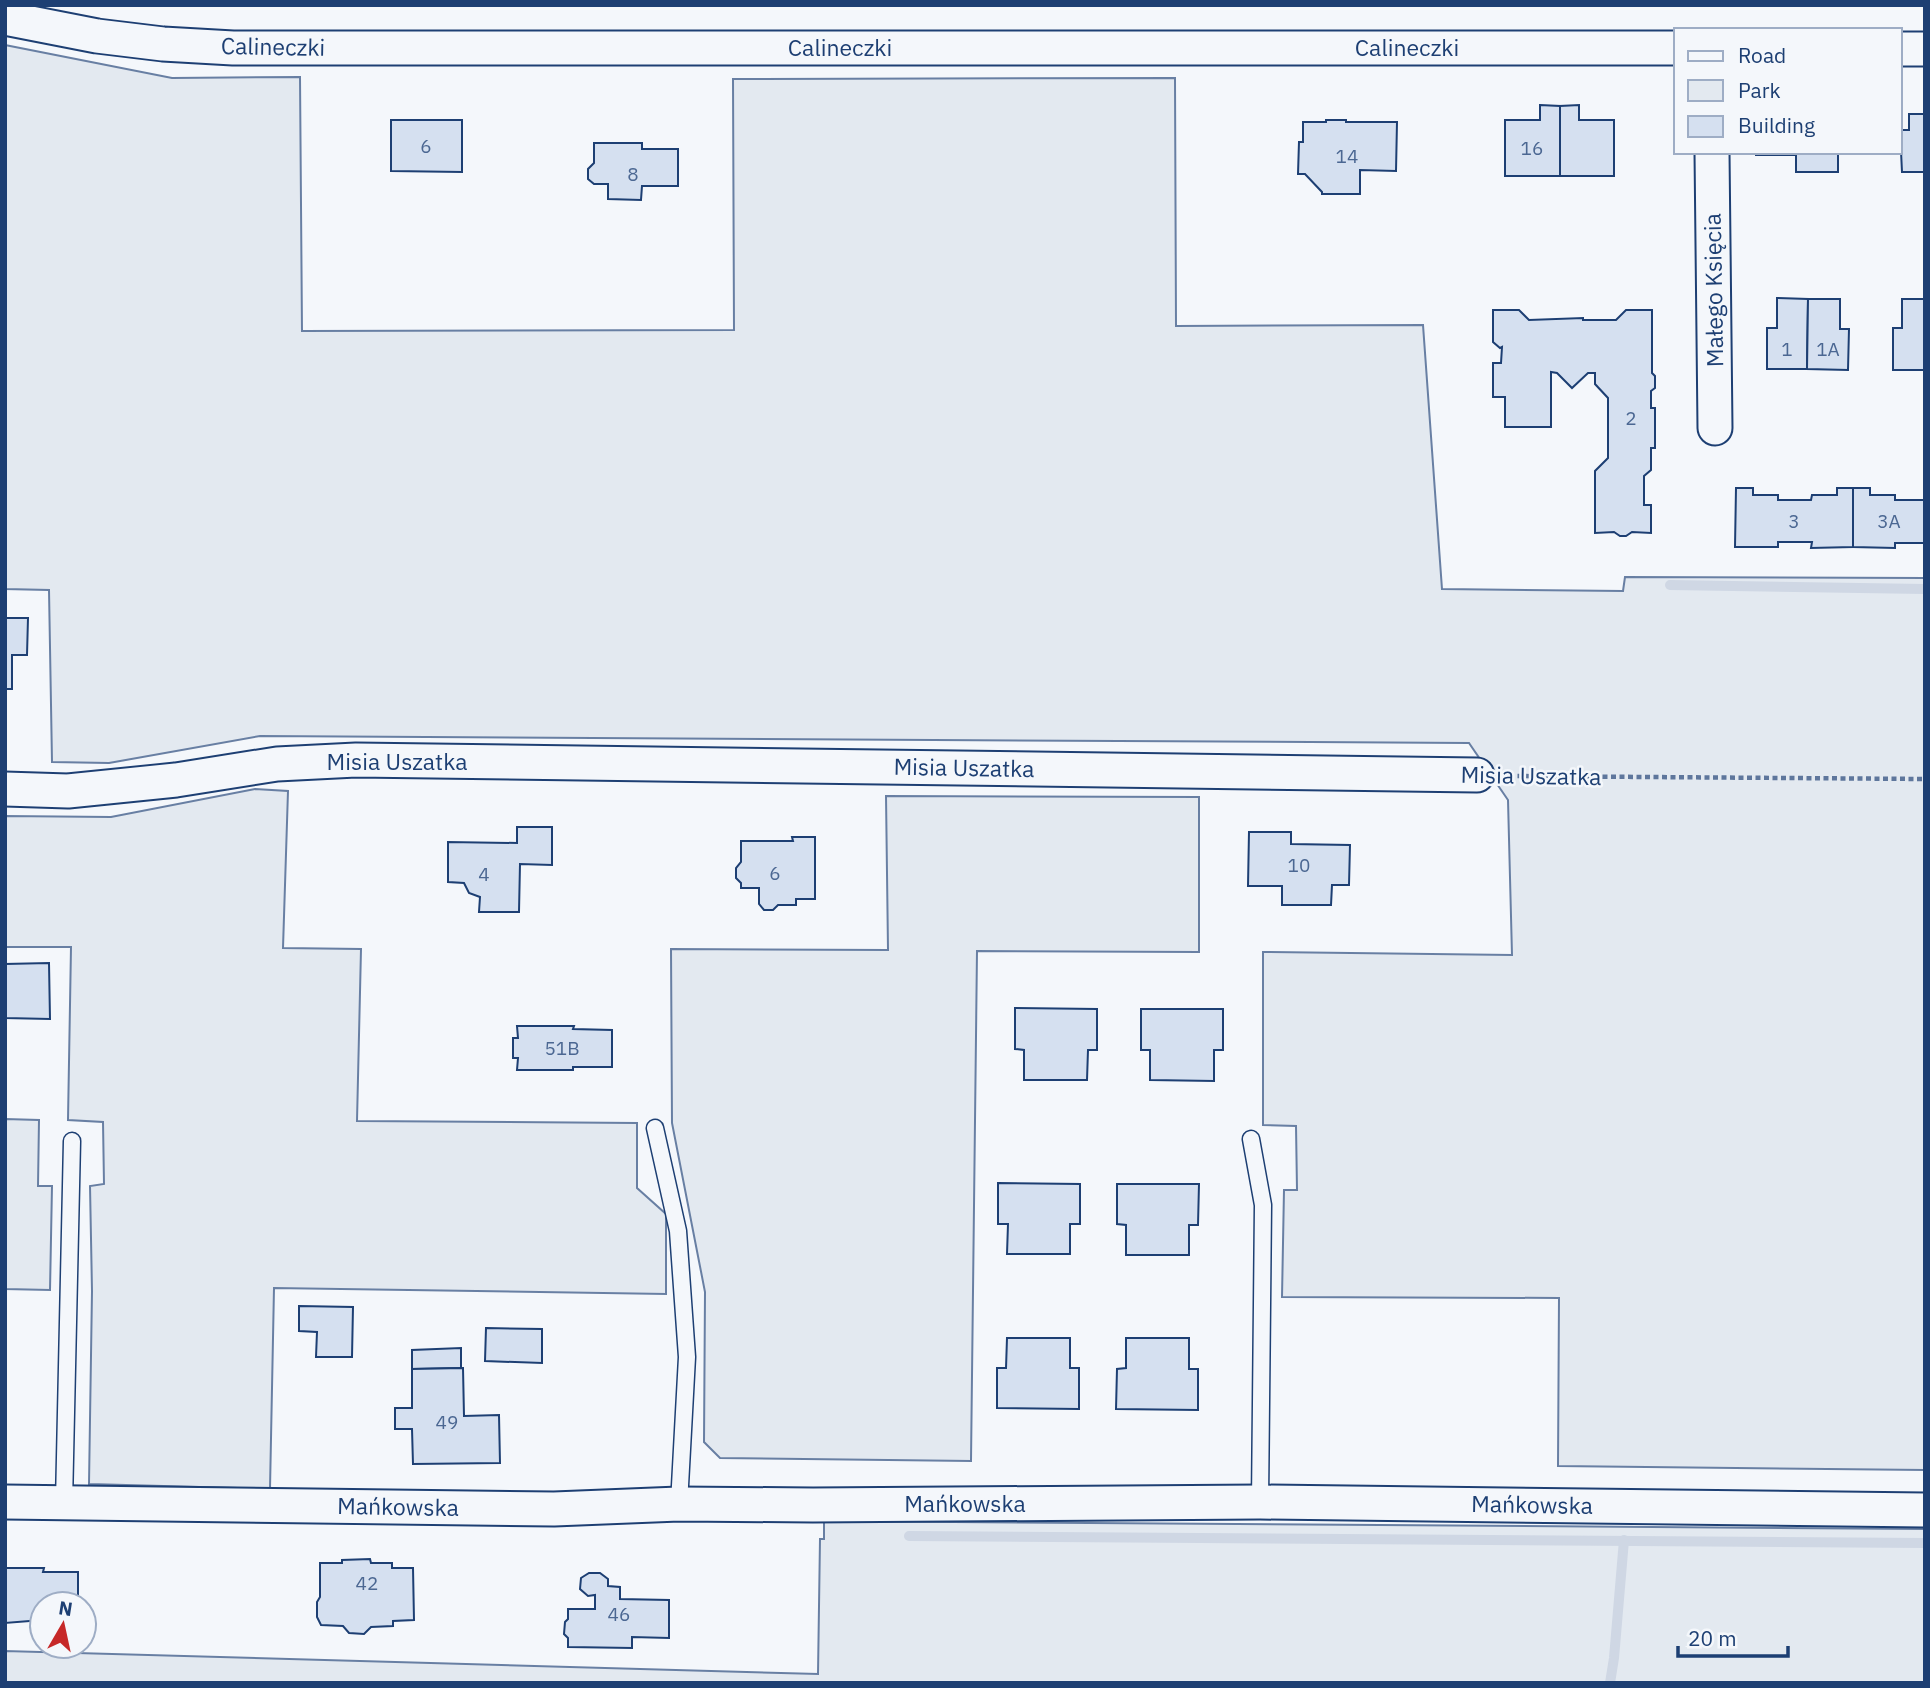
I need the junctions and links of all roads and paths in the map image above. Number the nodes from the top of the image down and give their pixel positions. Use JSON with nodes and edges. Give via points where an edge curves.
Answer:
{"nodes":[{"id":1,"x":5,"y":18,"type":"edge"},
{"id":2,"x":1674,"y":48,"type":"edge"},
{"id":3,"x":1902,"y":49,"type":"edge"},
{"id":4,"x":1925,"y":49,"type":"edge"},
{"id":5,"x":1712,"y":154,"type":"edge"},
{"id":6,"x":1715,"y":428,"type":"dead end"},
{"id":7,"x":1477,"y":775,"type":"joint"},
{"id":8,"x":1925,"y":779,"type":"edge"},
{"id":9,"x":5,"y":789,"type":"edge"},
{"id":10,"x":655,"y":1128,"type":"dead end"},
{"id":11,"x":1251,"y":1139,"type":"dead end"},
{"id":12,"x":72,"y":1141,"type":"dead end"},
{"id":13,"x":5,"y":1502,"type":"edge"},
{"id":14,"x":1260,"y":1502,"type":"junction"},
{"id":15,"x":64,"y":1503,"type":"junction"},
{"id":16,"x":679,"y":1504,"type":"junction"},
{"id":17,"x":1925,"y":1510,"type":"edge"}],
"edges":[{"from":1,"to":2,"type":"street","name":"Calineczki","via":[[97,36],[233,48]]},
{"from":3,"to":4,"type":"street"},
{"from":5,"to":6,"type":"street","name":"Małego Księcia"},
{"from":7,"to":8,"type":"path","name":"Misia Uszatka"},
{"from":7,"to":9,"type":"street","name":"Misia Uszatka","via":[[356,760],[276,764],[68,791]]},
{"from":10,"to":16,"type":"lane","via":[[678,1231],[687,1357]]},
{"from":11,"to":14,"type":"lane","via":[[1263,1205]]},
{"from":12,"to":15,"type":"lane"},
{"from":13,"to":15,"type":"street","name":"Mańkowska"},
{"from":14,"to":16,"type":"street","name":"Mańkowska"},
{"from":14,"to":17,"type":"street","name":"Mańkowska"},
{"from":15,"to":16,"type":"street","name":"Mańkowska","via":[[554,1509]]}]}
